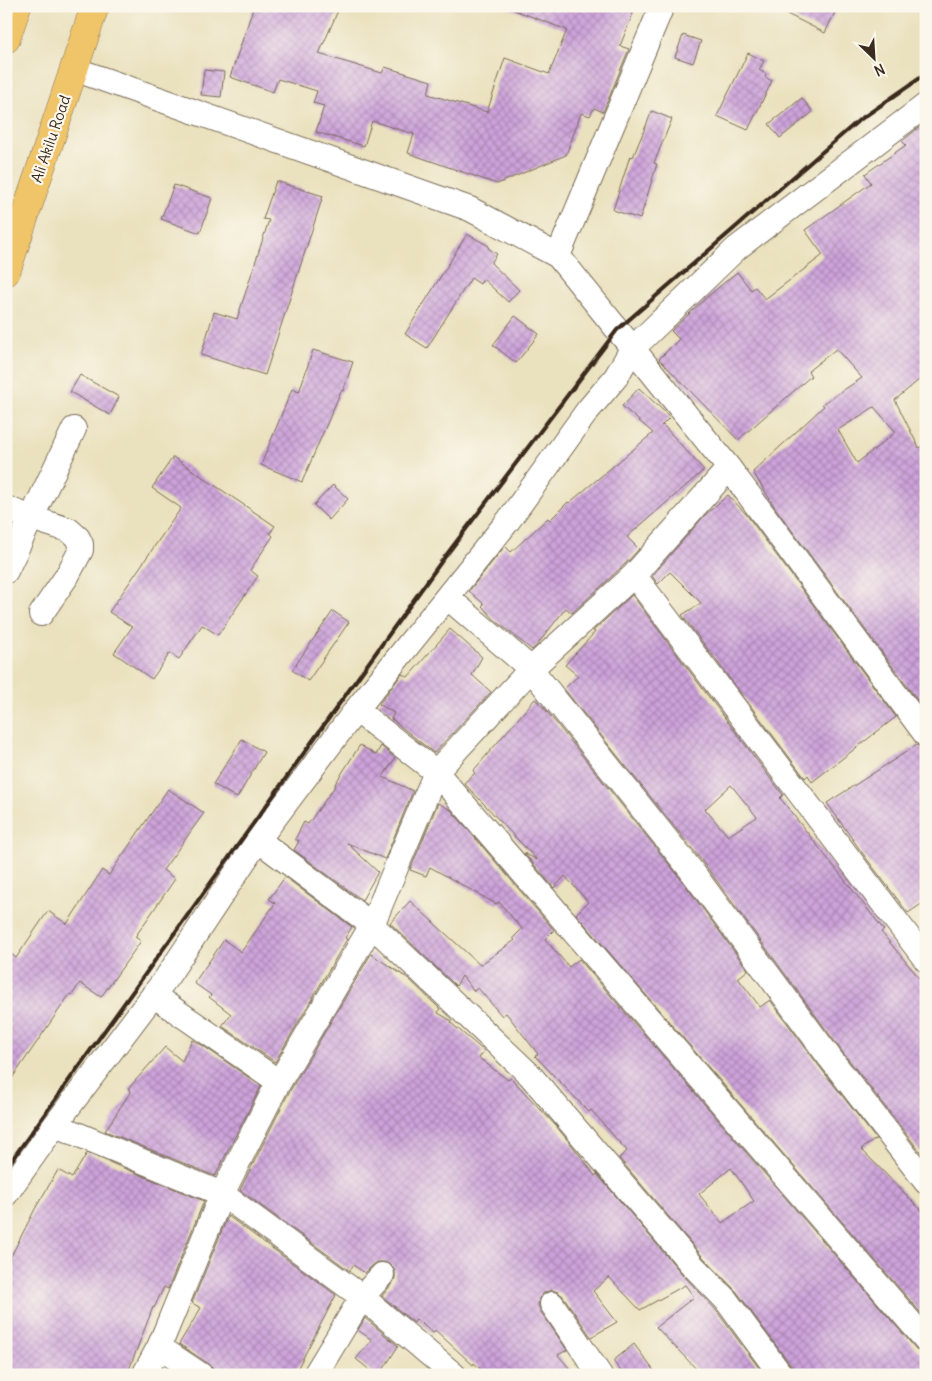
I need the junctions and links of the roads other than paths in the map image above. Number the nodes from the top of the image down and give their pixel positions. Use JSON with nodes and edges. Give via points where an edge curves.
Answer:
{"nodes":[{"id":1,"x":17,"y":6,"type":"edge"},
{"id":2,"x":95,"y":6,"type":"edge"},
{"id":3,"x":662,"y":6,"type":"edge"},
{"id":4,"x":6,"y":38,"type":"edge"},
{"id":5,"x":74,"y":68,"type":"junction"},
{"id":6,"x":926,"y":104,"type":"edge"},
{"id":7,"x":558,"y":256,"type":"junction"},
{"id":8,"x":6,"y":272,"type":"edge"},
{"id":9,"x":632,"y":349,"type":"junction"},
{"id":10,"x":74,"y":429,"type":"dead end"},
{"id":11,"x":729,"y":468,"type":"junction"},
{"id":12,"x":6,"y":508,"type":"edge"},
{"id":13,"x":31,"y":518,"type":"junction"},
{"id":14,"x":6,"y":571,"type":"edge"},
{"id":15,"x":634,"y":575,"type":"junction"},
{"id":16,"x":447,"y":598,"type":"junction"},
{"id":17,"x":42,"y":614,"type":"dead end"},
{"id":18,"x":531,"y":669,"type":"junction"},
{"id":19,"x":356,"y":710,"type":"junction"},
{"id":20,"x":926,"y":735,"type":"edge"},
{"id":21,"x":436,"y":772,"type":"junction"},
{"id":22,"x":258,"y":840,"type":"junction"},
{"id":23,"x":372,"y":926,"type":"junction"},
{"id":24,"x":926,"y":960,"type":"edge"},
{"id":25,"x":153,"y":995,"type":"junction"},
{"id":26,"x":279,"y":1082,"type":"junction"},
{"id":27,"x":55,"y":1125,"type":"junction"},
{"id":28,"x":926,"y":1182,"type":"edge"},
{"id":29,"x":6,"y":1194,"type":"edge"},
{"id":30,"x":222,"y":1194,"type":"junction"},
{"id":31,"x":382,"y":1275,"type":"dead end"},
{"id":32,"x":362,"y":1297,"type":"junction"},
{"id":33,"x":552,"y":1304,"type":"dead end"},
{"id":34,"x":926,"y":1340,"type":"edge"},
{"id":35,"x":159,"y":1347,"type":"junction"},
{"id":36,"x":144,"y":1375,"type":"edge"},
{"id":37,"x":201,"y":1375,"type":"edge"},
{"id":38,"x":315,"y":1375,"type":"edge"},
{"id":39,"x":454,"y":1375,"type":"edge"},
{"id":40,"x":600,"y":1375,"type":"edge"},
{"id":41,"x":781,"y":1375,"type":"edge"}],
"edges":[{"from":1,"to":4,"type":"main road"},
{"from":2,"to":5,"type":"main road","name":"Ali Akilu Road"},
{"from":3,"to":7,"type":"street"},
{"from":5,"to":7,"type":"street","via":[[470,210]]},
{"from":5,"to":8,"type":"main road","name":"Ali Akilu Road"},
{"from":6,"to":9,"type":"street","via":[[737,248]]},
{"from":7,"to":9,"type":"street"},
{"from":9,"to":11,"type":"street"},
{"from":9,"to":16,"type":"street","via":[[616,378],[588,410]]},
{"from":10,"to":13,"type":"street"},
{"from":11,"to":15,"type":"street"},
{"from":11,"to":20,"type":"street"},
{"from":12,"to":13,"type":"street"},
{"from":13,"to":14,"type":"street"},
{"from":13,"to":17,"type":"street","via":[[70,530],[81,544],[67,576]]},
{"from":15,"to":18,"type":"street"},
{"from":15,"to":24,"type":"street"},
{"from":16,"to":18,"type":"street"},
{"from":16,"to":19,"type":"street"},
{"from":18,"to":21,"type":"street"},
{"from":18,"to":28,"type":"street","via":[[691,870]]},
{"from":19,"to":21,"type":"street"},
{"from":19,"to":22,"type":"street"},
{"from":21,"to":23,"type":"street"},
{"from":21,"to":34,"type":"street"},
{"from":22,"to":23,"type":"street"},
{"from":22,"to":25,"type":"street"},
{"from":23,"to":26,"type":"street"},
{"from":23,"to":41,"type":"street","via":[[530,1075],[693,1266],[726,1300]]},
{"from":25,"to":26,"type":"street"},
{"from":25,"to":27,"type":"street"},
{"from":26,"to":30,"type":"street"},
{"from":27,"to":29,"type":"street"},
{"from":27,"to":30,"type":"street"},
{"from":30,"to":32,"type":"street"},
{"from":30,"to":35,"type":"street"},
{"from":31,"to":32,"type":"street"},
{"from":32,"to":38,"type":"street"},
{"from":32,"to":39,"type":"street"},
{"from":33,"to":40,"type":"street"},
{"from":35,"to":36,"type":"street"},
{"from":35,"to":37,"type":"street"}]}
